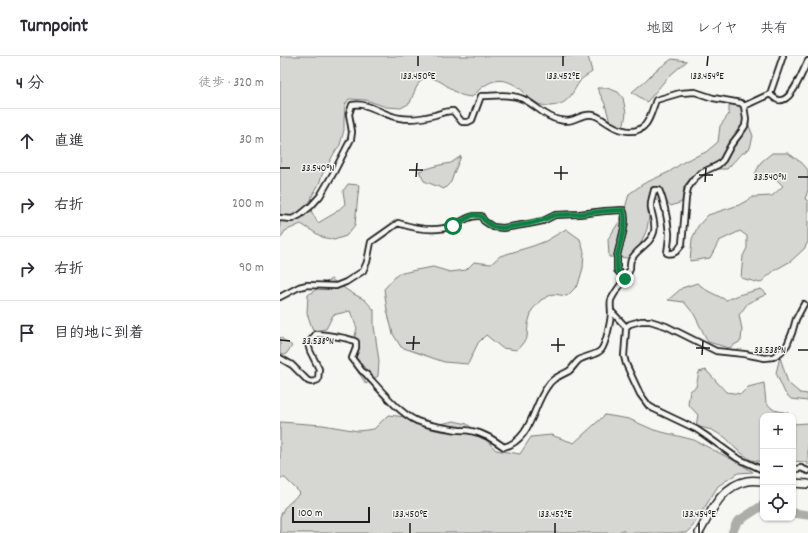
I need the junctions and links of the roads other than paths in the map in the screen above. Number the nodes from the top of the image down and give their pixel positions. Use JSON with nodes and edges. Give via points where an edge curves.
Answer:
{"nodes":[{"id":1,"x":783,"y":56,"type":"edge"},
{"id":2,"x":808,"y":61,"type":"edge"},
{"id":3,"x":770,"y":94,"type":"junction"},
{"id":4,"x":744,"y":106,"type":"junction"},
{"id":5,"x":280,"y":218,"type":"edge"},
{"id":6,"x":625,"y":279,"type":"junction"},
{"id":7,"x":280,"y":297,"type":"edge"},
{"id":8,"x":804,"y":304,"type":"dead end"},
{"id":9,"x":611,"y":311,"type":"junction"},
{"id":10,"x":626,"y":327,"type":"junction"},
{"id":11,"x":280,"y":358,"type":"edge"},
{"id":12,"x":760,"y":469,"type":"edge"},
{"id":13,"x":796,"y":469,"type":"edge"},
{"id":14,"x":808,"y":471,"type":"edge"},
{"id":15,"x":760,"y":481,"type":"edge"},
{"id":16,"x":796,"y":483,"type":"edge"},
{"id":17,"x":808,"y":484,"type":"edge"},
{"id":18,"x":699,"y":533,"type":"edge"}],
"edges":[{"from":1,"to":3,"type":"street"},
{"from":2,"to":3,"type":"street","via":[[797,86],[787,97],[778,100]]},
{"from":3,"to":4,"type":"street"},
{"from":4,"to":5,"type":"street","via":[[741,103],[695,92],[680,92],[656,100],[645,126],[630,132],[612,126],[593,115],[559,120],[514,96],[481,96],[472,120],[468,122],[462,122],[453,112],[447,111],[419,118],[400,118],[369,106],[352,105],[349,114],[351,139],[320,196],[300,215],[292,219]]},
{"from":4,"to":6,"type":"street","via":[[745,126],[723,160],[701,173],[688,188],[682,244],[677,252],[667,253],[669,234],[664,209],[659,190],[654,190],[651,202],[654,232],[631,260],[630,270]]},
{"from":6,"to":7,"type":"street","via":[[617,270],[617,258],[625,223],[623,210],[555,215],[528,224],[503,228],[493,227],[481,216],[473,215],[453,226],[436,230],[398,223],[371,242],[363,272],[336,286],[307,285]]},
{"from":6,"to":9,"type":"street","via":[[612,300]]},
{"from":8,"to":10,"type":"street","via":[[787,345],[774,357],[716,351],[666,326],[650,321],[641,321]]},
{"from":9,"to":10,"type":"street"},
{"from":9,"to":11,"type":"street","via":[[601,351],[579,360],[570,370],[549,383],[524,433],[510,446],[504,447],[471,430],[428,424],[407,415],[391,402],[352,358],[356,342],[352,340],[326,334],[316,334],[313,337],[308,344],[319,369],[318,380],[312,382]]},
{"from":10,"to":12,"type":"street","via":[[626,364],[640,394],[649,406],[696,429],[737,458]]},
{"from":13,"to":14,"type":"street"},
{"from":15,"to":18,"type":"main road","via":[[749,480],[735,484],[726,491]]},
{"from":16,"to":17,"type":"main road"}]}
